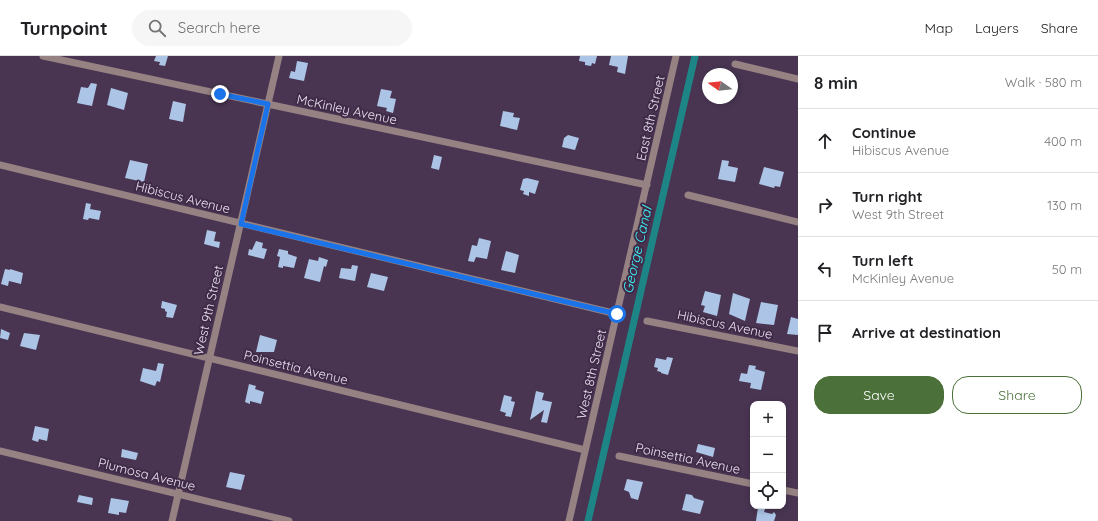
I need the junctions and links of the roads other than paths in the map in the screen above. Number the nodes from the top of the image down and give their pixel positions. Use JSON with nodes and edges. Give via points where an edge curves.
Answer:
{"nodes":[{"id":1,"x":43,"y":56,"type":"edge"},
{"id":2,"x":279,"y":56,"type":"edge"},
{"id":3,"x":676,"y":56,"type":"edge"},
{"id":4,"x":735,"y":64,"type":"dead end"},
{"id":5,"x":798,"y":79,"type":"edge"},
{"id":6,"x":268,"y":104,"type":"junction"},
{"id":7,"x":0,"y":165,"type":"edge"},
{"id":8,"x":646,"y":185,"type":"junction"},
{"id":9,"x":688,"y":195,"type":"dead end"},
{"id":10,"x":798,"y":222,"type":"edge"},
{"id":11,"x":241,"y":224,"type":"junction"},
{"id":12,"x":0,"y":307,"type":"edge"},
{"id":13,"x":617,"y":314,"type":"junction"},
{"id":14,"x":646,"y":321,"type":"dead end"},
{"id":15,"x":798,"y":351,"type":"edge"},
{"id":16,"x":209,"y":358,"type":"junction"},
{"id":17,"x":585,"y":450,"type":"junction"},
{"id":18,"x":0,"y":451,"type":"edge"},
{"id":19,"x":619,"y":456,"type":"dead end"},
{"id":20,"x":750,"y":483,"type":"edge"},
{"id":21,"x":786,"y":491,"type":"edge"},
{"id":22,"x":798,"y":493,"type":"edge"},
{"id":23,"x":178,"y":494,"type":"junction"},
{"id":24,"x":172,"y":521,"type":"edge"},
{"id":25,"x":289,"y":521,"type":"edge"},
{"id":26,"x":569,"y":521,"type":"edge"}],
"edges":[{"from":1,"to":6,"type":"street","name":"McKinley Avenue"},
{"from":2,"to":6,"type":"street","name":"West 9th Street"},
{"from":3,"to":8,"type":"street","name":"East 8th Street"},
{"from":4,"to":5,"type":"street"},
{"from":6,"to":8,"type":"street","name":"McKinley Avenue"},
{"from":6,"to":11,"type":"street","name":"West 9th Street"},
{"from":7,"to":11,"type":"street","name":"Hibiscus Avenue"},
{"from":8,"to":13,"type":"street","name":"West 8th Street"},
{"from":9,"to":10,"type":"street"},
{"from":11,"to":13,"type":"street","name":"Hibiscus Avenue"},
{"from":11,"to":16,"type":"street","name":"West 9th Street"},
{"from":12,"to":16,"type":"street","name":"Poinsettia Avenue"},
{"from":13,"to":17,"type":"street","name":"West 8th Street"},
{"from":14,"to":15,"type":"street","name":"Hibiscus Avenue"},
{"from":16,"to":17,"type":"street","name":"Poinsettia Avenue"},
{"from":16,"to":23,"type":"street","name":"West 9th Street"},
{"from":17,"to":26,"type":"street","name":"West 8th Street"},
{"from":18,"to":23,"type":"street","name":"Plumosa Avenue"},
{"from":19,"to":20,"type":"street","name":"Poinsettia Avenue"},
{"from":21,"to":22,"type":"street"},
{"from":23,"to":24,"type":"street","name":"West 9th Street"},
{"from":23,"to":25,"type":"street","name":"Plumosa Avenue"}]}
